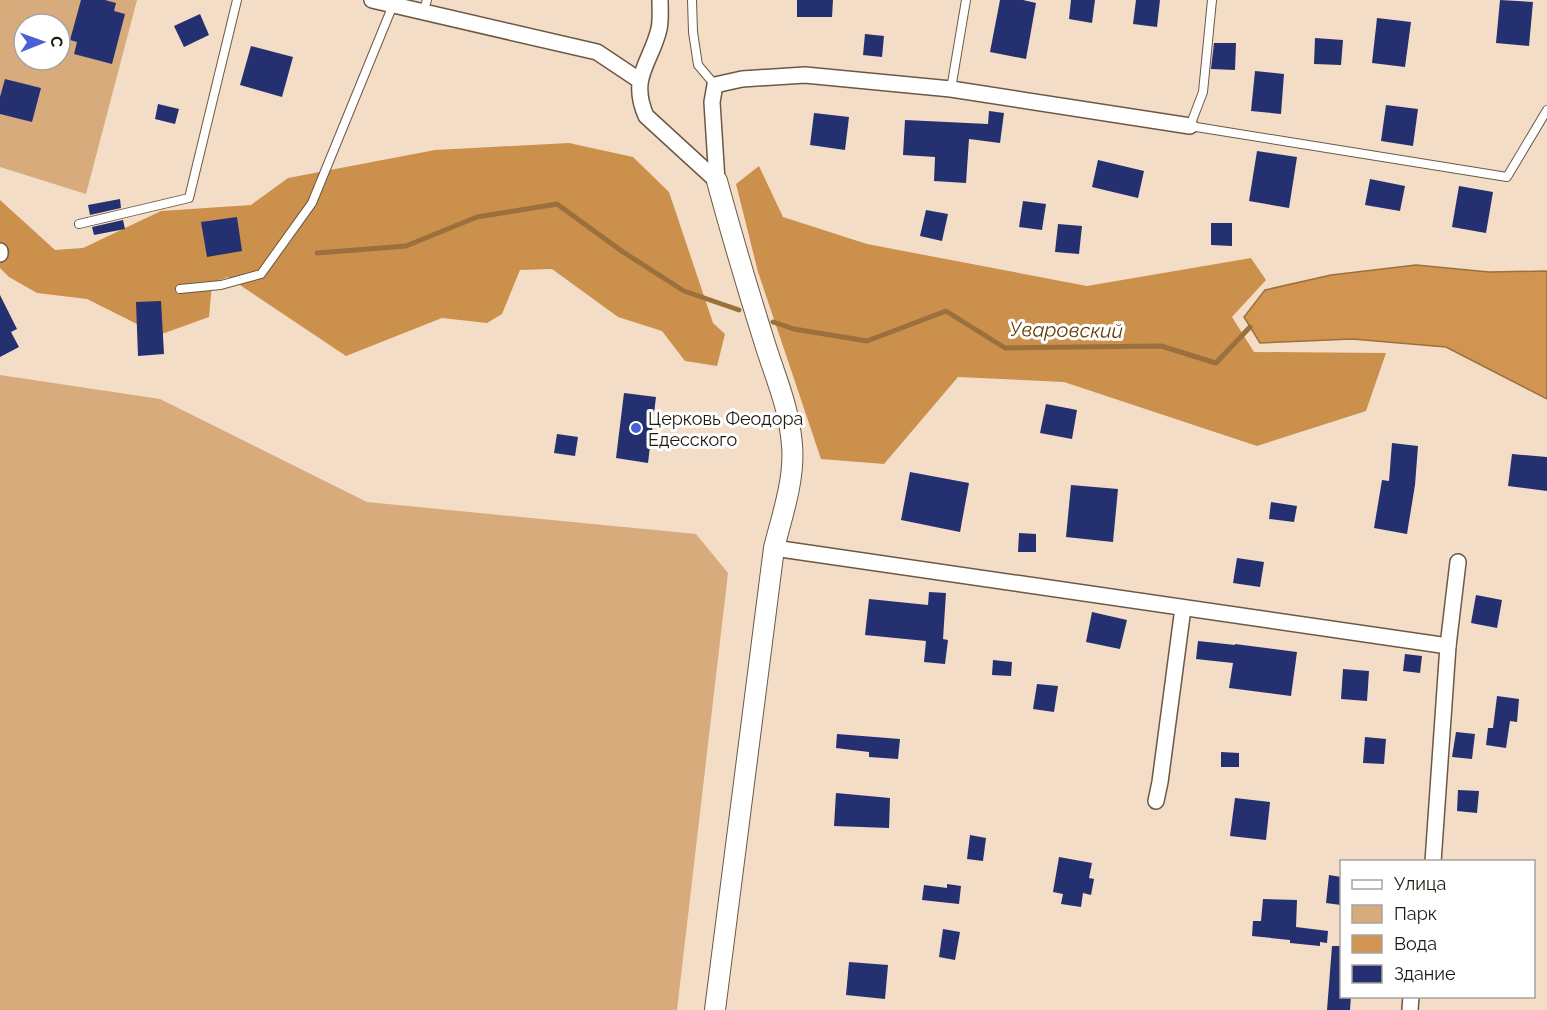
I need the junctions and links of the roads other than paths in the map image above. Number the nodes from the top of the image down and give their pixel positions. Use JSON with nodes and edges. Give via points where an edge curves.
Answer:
{"nodes":[{"id":1,"x":237,"y":0,"type":"edge"},
{"id":2,"x":372,"y":0,"type":"edge"},
{"id":3,"x":660,"y":0,"type":"edge"},
{"id":4,"x":692,"y":0,"type":"edge"},
{"id":5,"x":966,"y":0,"type":"edge"},
{"id":6,"x":1212,"y":0,"type":"edge"},
{"id":7,"x":393,"y":5,"type":"junction"},
{"id":8,"x":425,"y":6,"type":"edge"},
{"id":9,"x":639,"y":80,"type":"junction"},
{"id":10,"x":715,"y":85,"type":"junction"},
{"id":11,"x":951,"y":89,"type":"junction"},
{"id":12,"x":1547,"y":110,"type":"edge"},
{"id":13,"x":1190,"y":126,"type":"junction"},
{"id":14,"x":717,"y":181,"type":"junction"},
{"id":15,"x":79,"y":224,"type":"dead end"},
{"id":16,"x":180,"y":289,"type":"dead end"},
{"id":17,"x":774,"y":548,"type":"junction"},
{"id":18,"x":1458,"y":562,"type":"dead end"},
{"id":19,"x":1183,"y":608,"type":"junction"},
{"id":20,"x":1448,"y":646,"type":"junction"},
{"id":21,"x":1156,"y":801,"type":"dead end"},
{"id":22,"x":1433,"y":860,"type":"edge"},
{"id":23,"x":715,"y":1010,"type":"edge"}],
"edges":[{"from":1,"to":15,"type":"lane","via":[[189,198]]},
{"from":2,"to":7,"type":"street"},
{"from":3,"to":9,"type":"street","via":[[659,28]]},
{"from":4,"to":10,"type":"lane","via":[[698,65]]},
{"from":5,"to":11,"type":"lane"},
{"from":6,"to":13,"type":"lane","via":[[1203,92]]},
{"from":7,"to":8,"type":"street"},
{"from":7,"to":16,"type":"lane","via":[[312,202],[261,274],[221,285]]},
{"from":8,"to":9,"type":"street","via":[[597,52]]},
{"from":9,"to":14,"type":"street","via":[[646,116]]},
{"from":10,"to":11,"type":"street","via":[[805,75]]},
{"from":10,"to":14,"type":"street","via":[[712,102]]},
{"from":11,"to":13,"type":"street"},
{"from":12,"to":13,"type":"lane","via":[[1507,177]]},
{"from":14,"to":17,"type":"street","via":[[784,397],[792,447],[790,482]]},
{"from":17,"to":19,"type":"street"},
{"from":17,"to":23,"type":"street"},
{"from":18,"to":20,"type":"street"},
{"from":19,"to":20,"type":"street"},
{"from":19,"to":21,"type":"street"},
{"from":20,"to":22,"type":"street"}]}
